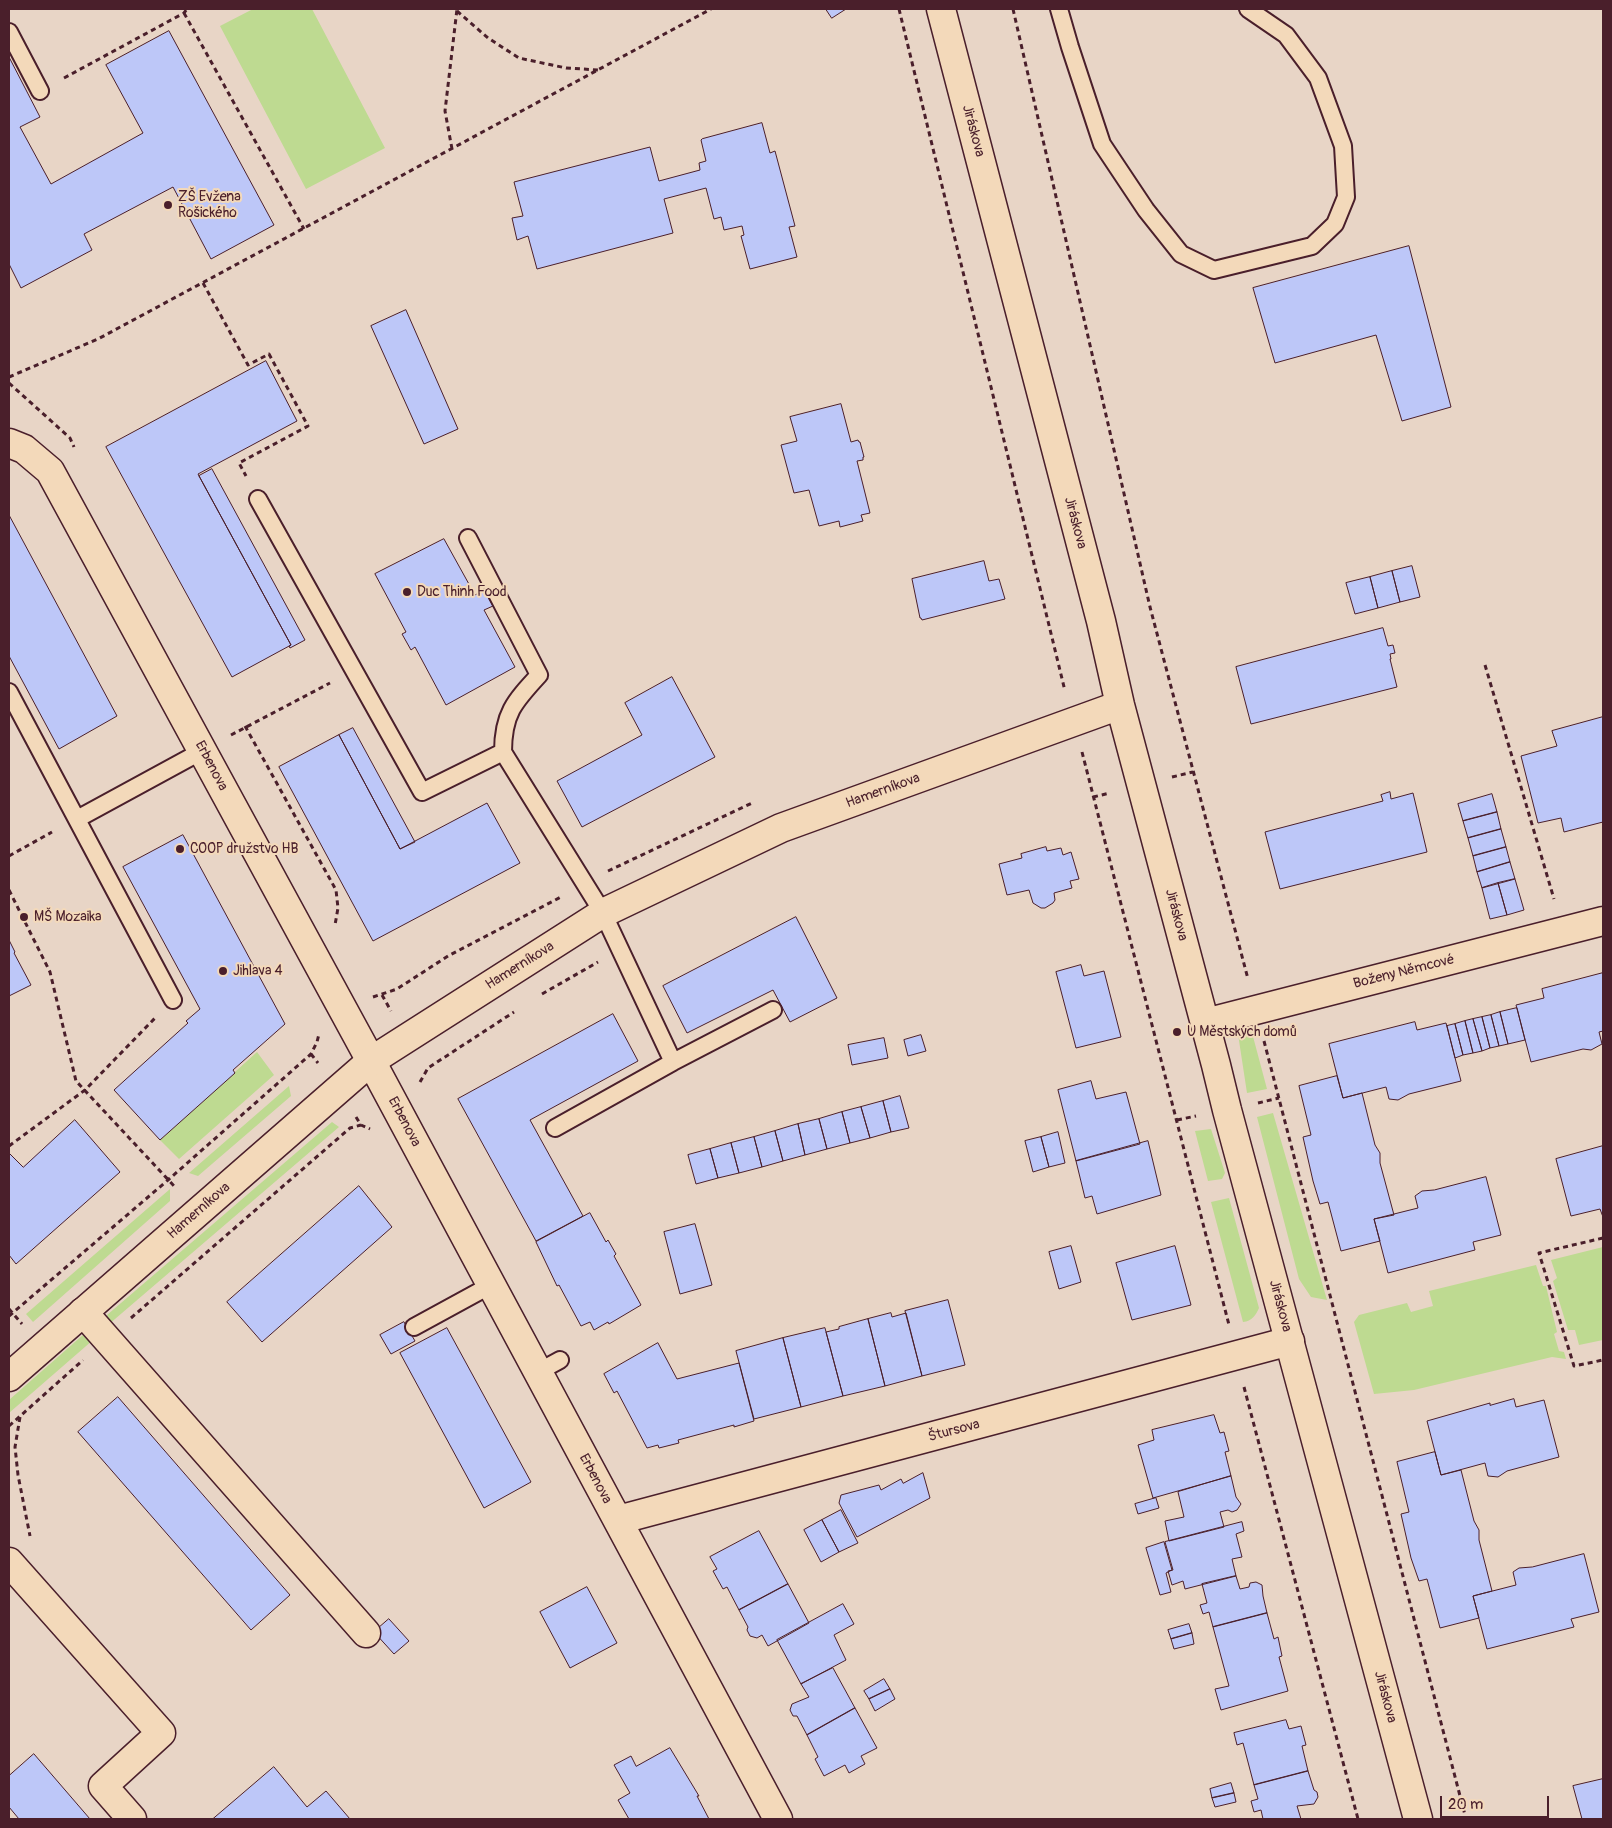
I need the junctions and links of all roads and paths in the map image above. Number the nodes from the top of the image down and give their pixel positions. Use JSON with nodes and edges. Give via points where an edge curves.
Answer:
{"nodes":[{"id":1,"x":187,"y":9,"type":"edge"},
{"id":2,"x":711,"y":9,"type":"edge"},
{"id":3,"x":899,"y":9,"type":"edge"},
{"id":4,"x":941,"y":9,"type":"edge"},
{"id":5,"x":1013,"y":9,"type":"edge"},
{"id":6,"x":1059,"y":9,"type":"edge"},
{"id":7,"x":1248,"y":9,"type":"edge"},
{"id":8,"x":457,"y":10,"type":"edge"},
{"id":9,"x":184,"y":13,"type":"junction"},
{"id":10,"x":9,"y":32,"type":"edge"},
{"id":11,"x":84,"y":67,"type":"dead end"},
{"id":12,"x":599,"y":70,"type":"junction"},
{"id":13,"x":40,"y":91,"type":"dead end"},
{"id":14,"x":452,"y":149,"type":"junction"},
{"id":15,"x":304,"y":229,"type":"junction"},
{"id":16,"x":203,"y":283,"type":"junction"},
{"id":17,"x":9,"y":377,"type":"edge"},
{"id":18,"x":9,"y":383,"type":"edge"},
{"id":19,"x":50,"y":419,"type":"dead end"},
{"id":20,"x":9,"y":443,"type":"edge"},
{"id":21,"x":258,"y":498,"type":"joint"},
{"id":22,"x":468,"y":538,"type":"dead end"},
{"id":23,"x":1485,"y":665,"type":"dead end"},
{"id":24,"x":326,"y":685,"type":"dead end"},
{"id":25,"x":9,"y":692,"type":"edge"},
{"id":26,"x":1120,"y":705,"type":"junction"},
{"id":27,"x":1074,"y":722,"type":"junction"},
{"id":28,"x":245,"y":726,"type":"junction"},
{"id":29,"x":233,"y":734,"type":"dead end"},
{"id":30,"x":202,"y":751,"type":"junction"},
{"id":31,"x":504,"y":752,"type":"junction"},
{"id":32,"x":78,"y":819,"type":"junction"},
{"id":33,"x":9,"y":856,"type":"edge"},
{"id":34,"x":9,"y":890,"type":"edge"},
{"id":35,"x":603,"y":913,"type":"junction"},
{"id":36,"x":1603,"y":921,"type":"edge"},
{"id":37,"x":335,"y":928,"type":"dead end"},
{"id":38,"x":1563,"y":931,"type":"junction"},
{"id":39,"x":620,"y":950,"type":"junction"},
{"id":40,"x":448,"y":956,"type":"dead end"},
{"id":41,"x":368,"y":993,"type":"dead end"},
{"id":42,"x":538,"y":996,"type":"dead end"},
{"id":43,"x":173,"y":1000,"type":"joint"},
{"id":44,"x":773,"y":1010,"type":"dead end"},
{"id":45,"x":1256,"y":1010,"type":"junction"},
{"id":46,"x":515,"y":1011,"type":"dead end"},
{"id":47,"x":1205,"y":1023,"type":"junction"},
{"id":48,"x":319,"y":1030,"type":"dead end"},
{"id":49,"x":371,"y":1061,"type":"junction"},
{"id":50,"x":672,"y":1062,"type":"junction"},
{"id":51,"x":428,"y":1068,"type":"dead end"},
{"id":52,"x":85,"y":1090,"type":"junction"},
{"id":53,"x":361,"y":1125,"type":"dead end"},
{"id":54,"x":556,"y":1128,"type":"dead end"},
{"id":55,"x":9,"y":1146,"type":"edge"},
{"id":56,"x":168,"y":1180,"type":"junction"},
{"id":57,"x":198,"y":1212,"type":"junction"},
{"id":58,"x":1603,"y":1238,"type":"edge"},
{"id":59,"x":491,"y":1285,"type":"junction"},
{"id":60,"x":83,"y":1312,"type":"junction"},
{"id":61,"x":9,"y":1316,"type":"edge"},
{"id":62,"x":1229,"y":1326,"type":"dead end"},
{"id":63,"x":414,"y":1327,"type":"dead end"},
{"id":64,"x":107,"y":1339,"type":"junction"},
{"id":65,"x":1290,"y":1341,"type":"junction"},
{"id":66,"x":1236,"y":1355,"type":"junction"},
{"id":67,"x":1603,"y":1360,"type":"edge"},
{"id":68,"x":9,"y":1377,"type":"edge"},
{"id":69,"x":20,"y":1416,"type":"junction"},
{"id":70,"x":9,"y":1426,"type":"edge"},
{"id":71,"x":618,"y":1520,"type":"junction"},
{"id":72,"x":31,"y":1538,"type":"dead end"},
{"id":73,"x":9,"y":1562,"type":"edge"},
{"id":74,"x":366,"y":1633,"type":"dead end"},
{"id":75,"x":132,"y":1819,"type":"edge"},
{"id":76,"x":778,"y":1819,"type":"edge"},
{"id":77,"x":1358,"y":1819,"type":"edge"},
{"id":78,"x":1418,"y":1819,"type":"edge"},
{"id":79,"x":1466,"y":1819,"type":"edge"}],
"edges":[{"from":1,"to":9,"type":"path"},
{"from":2,"to":12,"type":"path"},
{"from":3,"to":27,"type":"path"},
{"from":4,"to":26,"type":"street","name":"Jiráskova","via":[[1101,621]]},
{"from":5,"to":45,"type":"path","via":[[1150,607]]},
{"from":6,"to":7,"type":"lane","via":[[1102,144],[1146,210],[1181,254],[1214,270],[1312,246],[1335,224],[1346,197],[1343,146],[1318,78],[1286,35]]},
{"from":8,"to":12,"type":"path","via":[[488,38],[519,58],[566,68]]},
{"from":8,"to":14,"type":"path","via":[[445,111]]},
{"from":9,"to":11,"type":"path"},
{"from":9,"to":15,"type":"path"},
{"from":10,"to":13,"type":"lane"},
{"from":12,"to":14,"type":"path"},
{"from":14,"to":15,"type":"path"},
{"from":15,"to":16,"type":"path"},
{"from":16,"to":17,"type":"path","via":[[98,339]]},
{"from":16,"to":21,"type":"path","via":[[248,365],[269,354],[308,426],[239,463]]},
{"from":18,"to":19,"type":"path"},
{"from":20,"to":30,"type":"street","name":"Erbenova","via":[[24,449],[50,471]]},
{"from":21,"to":31,"type":"lane","via":[[422,792]]},
{"from":22,"to":31,"type":"lane","via":[[539,675],[510,712],[503,733]]},
{"from":23,"to":38,"type":"path"},
{"from":24,"to":28,"type":"path"},
{"from":25,"to":32,"type":"lane"},
{"from":26,"to":27,"type":"street","name":"Hamerníkova"},
{"from":26,"to":47,"type":"street","name":"Jiráskova"},
{"from":27,"to":35,"type":"street","name":"Hamerníkova","via":[[781,828]]},
{"from":27,"to":62,"type":"path"},
{"from":28,"to":29,"type":"path"},
{"from":28,"to":37,"type":"path","via":[[336,890]]},
{"from":30,"to":32,"type":"lane"},
{"from":30,"to":49,"type":"street","name":"Erbenova"},
{"from":31,"to":35,"type":"lane"},
{"from":32,"to":33,"type":"path"},
{"from":32,"to":43,"type":"lane"},
{"from":34,"to":52,"type":"path","via":[[50,972],[76,1081]]},
{"from":35,"to":39,"type":"lane"},
{"from":35,"to":49,"type":"street","name":"Hamerníkova"},
{"from":36,"to":38,"type":"street","name":"Boženy Němcové"},
{"from":38,"to":45,"type":"street","name":"Boženy Němcové"},
{"from":39,"to":42,"type":"path"},
{"from":39,"to":50,"type":"lane"},
{"from":40,"to":41,"type":"path","via":[[397,989],[373,997]]},
{"from":43,"to":52,"type":"path"},
{"from":44,"to":50,"type":"lane"},
{"from":45,"to":47,"type":"street","name":"Boženy Němcové"},
{"from":45,"to":79,"type":"path"},
{"from":46,"to":51,"type":"path"},
{"from":47,"to":65,"type":"street","name":"Jiráskova"},
{"from":48,"to":56,"type":"path","via":[[311,1054]]},
{"from":49,"to":57,"type":"street","name":"Hamerníkova"},
{"from":49,"to":59,"type":"street","name":"Erbenova"},
{"from":50,"to":54,"type":"lane"},
{"from":52,"to":55,"type":"path"},
{"from":52,"to":56,"type":"path"},
{"from":53,"to":64,"type":"path","via":[[350,1128]]},
{"from":56,"to":57,"type":"path"},
{"from":56,"to":61,"type":"path"},
{"from":57,"to":60,"type":"street","name":"Hamerníkova"},
{"from":58,"to":67,"type":"path","via":[[1539,1253],[1574,1366]]},
{"from":59,"to":63,"type":"lane"},
{"from":59,"to":71,"type":"street","name":"Erbenova","via":[[549,1366]]},
{"from":60,"to":64,"type":"street"},
{"from":60,"to":68,"type":"street","name":"Hamerníkova"},
{"from":64,"to":69,"type":"path"},
{"from":64,"to":74,"type":"street"},
{"from":65,"to":66,"type":"street","name":"Štursova"},
{"from":65,"to":78,"type":"street","name":"Jiráskova"},
{"from":66,"to":71,"type":"street","name":"Štursova"},
{"from":66,"to":77,"type":"path"},
{"from":69,"to":70,"type":"path"},
{"from":69,"to":72,"type":"path","via":[[14,1447]]},
{"from":71,"to":76,"type":"street","name":"Erbenova"},
{"from":73,"to":75,"type":"street","via":[[161,1733],[103,1786]]}]}
